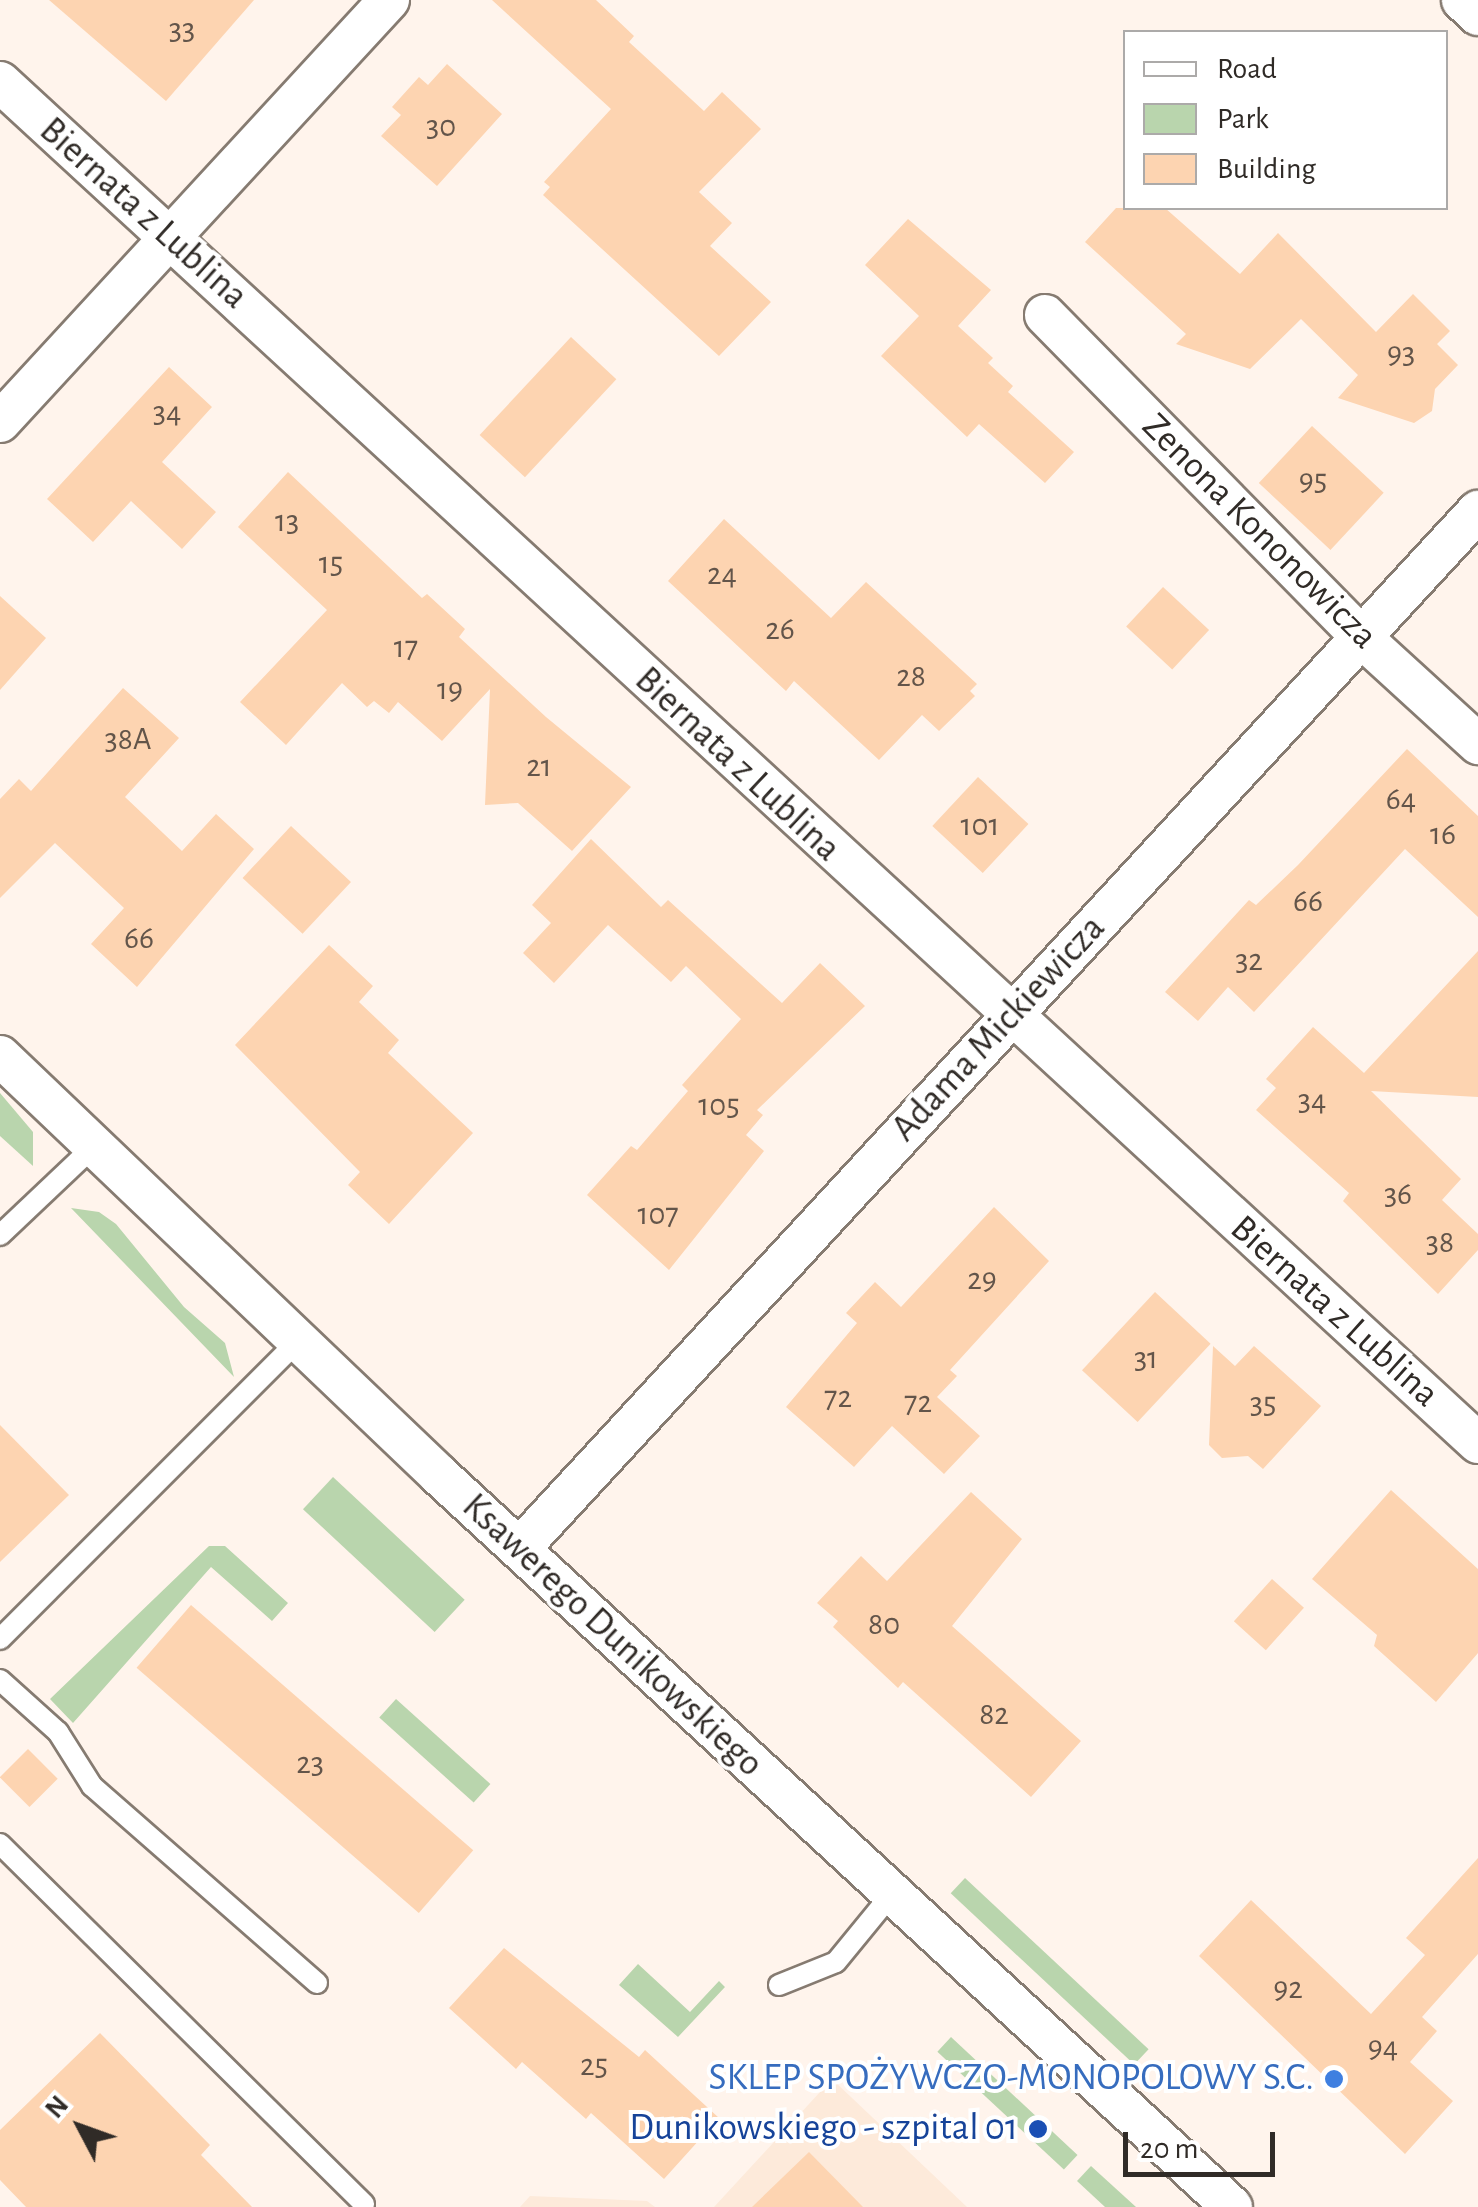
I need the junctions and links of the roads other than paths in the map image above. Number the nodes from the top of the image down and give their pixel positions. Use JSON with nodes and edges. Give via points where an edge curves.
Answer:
{"nodes":[{"id":1,"x":389,"y":0,"type":"edge"},
{"id":2,"x":1462,"y":0,"type":"edge"},
{"id":3,"x":1478,"y":15,"type":"edge"},
{"id":4,"x":0,"y":82,"type":"edge"},
{"id":5,"x":170,"y":237,"type":"junction"},
{"id":6,"x":1045,"y":315,"type":"dead end"},
{"id":7,"x":0,"y":422,"type":"edge"},
{"id":8,"x":1478,"y":511,"type":"edge"},
{"id":9,"x":1361,"y":637,"type":"junction"},
{"id":10,"x":1478,"y":744,"type":"edge"},
{"id":11,"x":1010,"y":1017,"type":"junction"},
{"id":12,"x":0,"y":1056,"type":"edge"},
{"id":13,"x":94,"y":1146,"type":"junction"},
{"id":14,"x":0,"y":1235,"type":"edge"},
{"id":15,"x":297,"y":1342,"type":"junction"},
{"id":16,"x":1478,"y":1443,"type":"edge"},
{"id":17,"x":520,"y":1548,"type":"junction"},
{"id":18,"x":0,"y":1639,"type":"edge"},
{"id":19,"x":0,"y":1680,"type":"edge"},
{"id":20,"x":0,"y":1844,"type":"edge"},
{"id":21,"x":890,"y":1896,"type":"junction"},
{"id":22,"x":317,"y":1983,"type":"dead end"},
{"id":23,"x":780,"y":1985,"type":"dead end"},
{"id":24,"x":364,"y":2204,"type":"dead end"},
{"id":25,"x":1232,"y":2207,"type":"edge"}],
"edges":[{"from":1,"to":5,"type":"street"},
{"from":2,"to":3,"type":"street"},
{"from":4,"to":5,"type":"street","name":"Biernata z Lublina"},
{"from":5,"to":7,"type":"street"},
{"from":5,"to":11,"type":"street","name":"Biernata z Lublina"},
{"from":6,"to":9,"type":"street","name":"Zenona Kononowicza"},
{"from":8,"to":9,"type":"street","name":"Adama Mickiewicza"},
{"from":9,"to":10,"type":"street","name":"Zenona Kononowicza"},
{"from":9,"to":11,"type":"street","name":"Adama Mickiewicza"},
{"from":11,"to":16,"type":"street","name":"Biernata z Lublina"},
{"from":11,"to":17,"type":"street","name":"Adama Mickiewicza"},
{"from":12,"to":13,"type":"street","name":"Ksawerego Dunikowskiego"},
{"from":13,"to":14,"type":"lane"},
{"from":13,"to":15,"type":"street","name":"Ksawerego Dunikowskiego"},
{"from":15,"to":17,"type":"street","name":"Ksawerego Dunikowskiego"},
{"from":15,"to":18,"type":"lane"},
{"from":17,"to":21,"type":"street","name":"Ksawerego Dunikowskiego"},
{"from":19,"to":22,"type":"lane","via":[[58,1732],[92,1786]]},
{"from":20,"to":24,"type":"lane"},
{"from":21,"to":23,"type":"lane","via":[[836,1962]]},
{"from":21,"to":25,"type":"street","name":"Ksawerego Dunikowskiego"}]}
